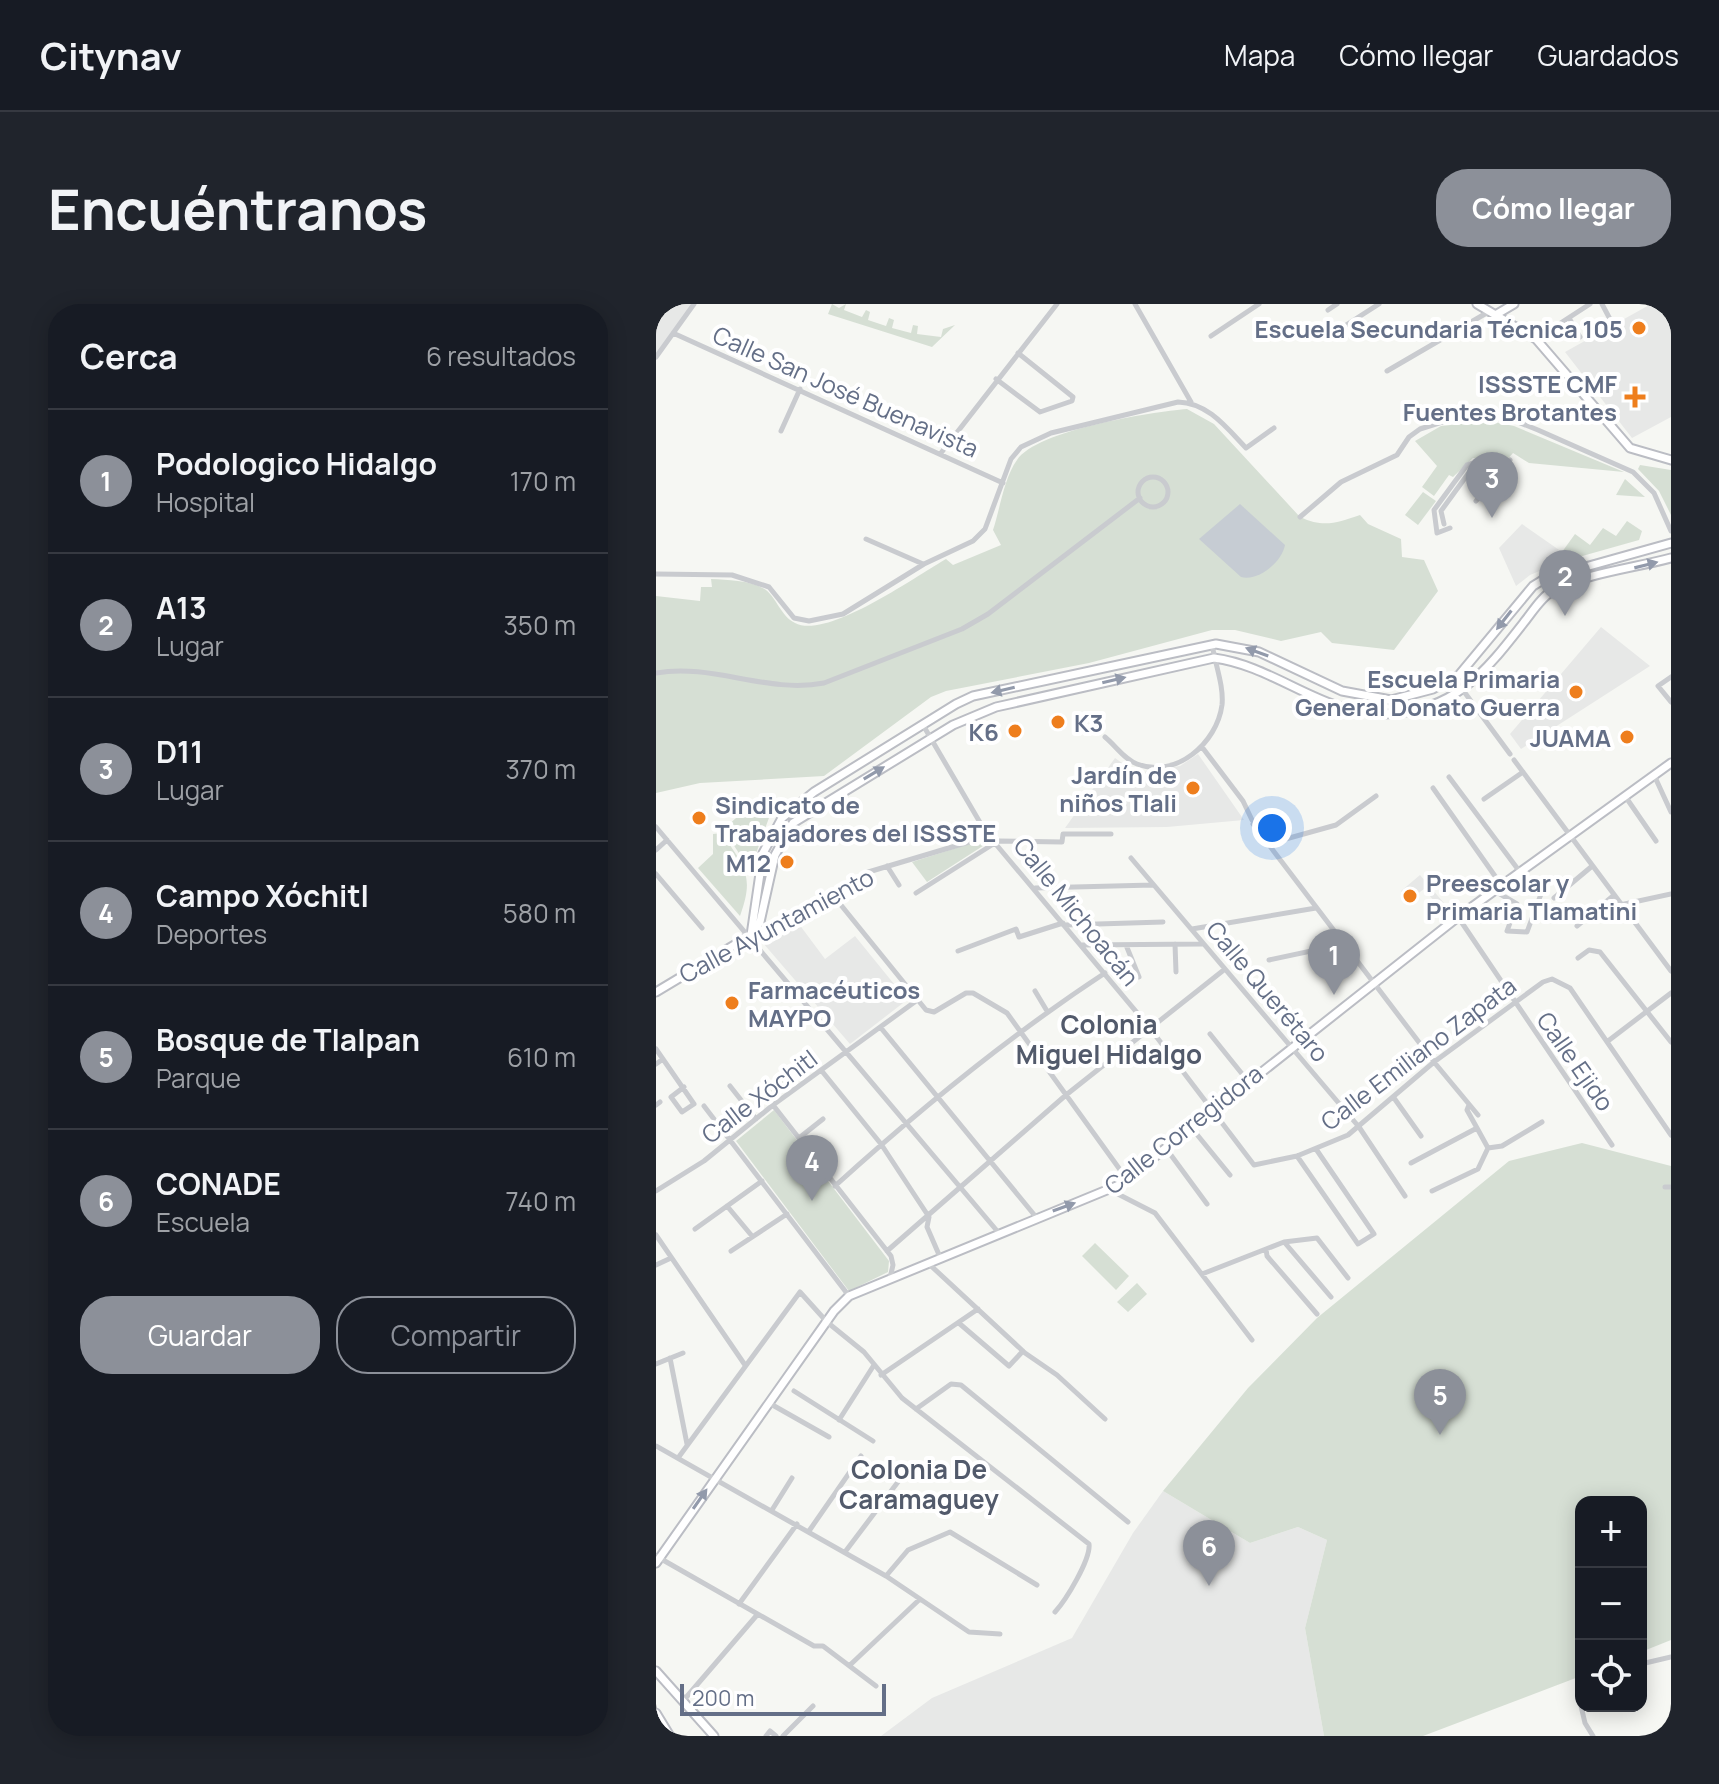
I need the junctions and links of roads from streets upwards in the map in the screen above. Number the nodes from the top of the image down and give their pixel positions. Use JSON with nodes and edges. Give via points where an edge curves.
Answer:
{"nodes":[{"id":1,"x":694,"y":304,"type":"edge"},
{"id":2,"x":1057,"y":304,"type":"edge"},
{"id":3,"x":1144,"y":304,"type":"edge"},
{"id":4,"x":1259,"y":304,"type":"edge"},
{"id":5,"x":1337,"y":304,"type":"edge"},
{"id":6,"x":1379,"y":304,"type":"edge"},
{"id":7,"x":1477,"y":304,"type":"edge"},
{"id":8,"x":1514,"y":304,"type":"edge"},
{"id":9,"x":1590,"y":304,"type":"edge"},
{"id":10,"x":1602,"y":304,"type":"edge"},
{"id":11,"x":1136,"y":306,"type":"edge"},
{"id":12,"x":1328,"y":310,"type":"dead end"},
{"id":13,"x":1494,"y":312,"type":"junction"},
{"id":14,"x":1569,"y":318,"type":"junction"},
{"id":15,"x":1611,"y":321,"type":"dead end"},
{"id":16,"x":673,"y":333,"type":"junction"},
{"id":17,"x":1211,"y":336,"type":"dead end"},
{"id":18,"x":1329,"y":336,"type":"dead end"},
{"id":19,"x":1580,"y":337,"type":"dead end"},
{"id":20,"x":1536,"y":339,"type":"junction"},
{"id":21,"x":1018,"y":353,"type":"junction"},
{"id":22,"x":656,"y":357,"type":"edge"},
{"id":23,"x":1387,"y":371,"type":"dead end"},
{"id":24,"x":996,"y":379,"type":"junction"},
{"id":25,"x":800,"y":389,"type":"junction"},
{"id":26,"x":1191,"y":402,"type":"junction"},
{"id":27,"x":1274,"y":428,"type":"dead end"},
{"id":28,"x":781,"y":431,"type":"dead end"},
{"id":29,"x":941,"y":453,"type":"junction"},
{"id":30,"x":1510,"y":460,"type":"dead end"},
{"id":31,"x":1671,"y":460,"type":"edge"},
{"id":32,"x":1491,"y":481,"type":"junction"},
{"id":33,"x":1003,"y":483,"type":"junction"},
{"id":34,"x":1140,"y":498,"type":"junction"},
{"id":35,"x":1476,"y":501,"type":"dead end"},
{"id":36,"x":1300,"y":517,"type":"dead end"},
{"id":37,"x":1444,"y":524,"type":"dead end"},
{"id":38,"x":1450,"y":528,"type":"dead end"},
{"id":39,"x":1671,"y":531,"type":"edge"},
{"id":40,"x":866,"y":539,"type":"dead end"},
{"id":41,"x":1671,"y":543,"type":"edge"},
{"id":42,"x":1618,"y":557,"type":"junction"},
{"id":43,"x":1671,"y":558,"type":"edge"},
{"id":44,"x":924,"y":564,"type":"junction"},
{"id":45,"x":1621,"y":571,"type":"junction"},
{"id":46,"x":656,"y":574,"type":"edge"},
{"id":47,"x":1212,"y":644,"type":"junction"},
{"id":48,"x":1214,"y":658,"type":"junction"},
{"id":49,"x":656,"y":673,"type":"edge"},
{"id":50,"x":1671,"y":677,"type":"edge"},
{"id":51,"x":1454,"y":678,"type":"junction"},
{"id":52,"x":1463,"y":691,"type":"junction"},
{"id":53,"x":1671,"y":702,"type":"edge"},
{"id":54,"x":922,"y":723,"type":"junction"},
{"id":55,"x":1105,"y":737,"type":"dead end"},
{"id":56,"x":930,"y":739,"type":"junction"},
{"id":57,"x":1202,"y":747,"type":"junction"},
{"id":58,"x":1671,"y":763,"type":"edge"},
{"id":59,"x":1523,"y":772,"type":"junction"},
{"id":60,"x":1654,"y":775,"type":"junction"},
{"id":61,"x":1449,"y":777,"type":"dead end"},
{"id":62,"x":1433,"y":788,"type":"dead end"},
{"id":63,"x":1376,"y":796,"type":"dead end"},
{"id":64,"x":1625,"y":796,"type":"junction"},
{"id":65,"x":804,"y":799,"type":"junction"},
{"id":66,"x":1484,"y":799,"type":"dead end"},
{"id":67,"x":811,"y":810,"type":"junction"},
{"id":68,"x":1671,"y":812,"type":"edge"},
{"id":69,"x":656,"y":827,"type":"edge"},
{"id":70,"x":987,"y":833,"type":"junction"},
{"id":71,"x":1111,"y":834,"type":"dead end"},
{"id":72,"x":1569,"y":838,"type":"junction"},
{"id":73,"x":667,"y":840,"type":"junction"},
{"id":74,"x":998,"y":841,"type":"junction"},
{"id":75,"x":1656,"y":841,"type":"dead end"},
{"id":76,"x":1268,"y":844,"type":"junction"},
{"id":77,"x":656,"y":850,"type":"edge"},
{"id":78,"x":1131,"y":858,"type":"dead end"},
{"id":79,"x":887,"y":866,"type":"junction"},
{"id":80,"x":1591,"y":867,"type":"junction"},
{"id":81,"x":656,"y":874,"type":"edge"},
{"id":82,"x":1518,"y":874,"type":"junction"},
{"id":83,"x":899,"y":885,"type":"dead end"},
{"id":84,"x":1154,"y":885,"type":"junction"},
{"id":85,"x":1035,"y":888,"type":"junction"},
{"id":86,"x":1498,"y":888,"type":"junction"},
{"id":87,"x":916,"y":893,"type":"dead end"},
{"id":88,"x":832,"y":894,"type":"junction"},
{"id":89,"x":1671,"y":894,"type":"edge"},
{"id":90,"x":1613,"y":896,"type":"junction"},
{"id":91,"x":1554,"y":898,"type":"dead end"},
{"id":92,"x":1620,"y":905,"type":"junction"},
{"id":93,"x":1317,"y":908,"type":"junction"},
{"id":94,"x":1458,"y":917,"type":"junction"},
{"id":95,"x":1163,"y":922,"type":"dead end"},
{"id":96,"x":1064,"y":924,"type":"junction"},
{"id":97,"x":1577,"y":926,"type":"dead end"},
{"id":98,"x":702,"y":928,"type":"dead end"},
{"id":99,"x":1191,"y":929,"type":"junction"},
{"id":100,"x":751,"y":935,"type":"junction"},
{"id":101,"x":1175,"y":944,"type":"junction"},
{"id":102,"x":1203,"y":944,"type":"junction"},
{"id":103,"x":1344,"y":944,"type":"junction"},
{"id":104,"x":1082,"y":945,"type":"junction"},
{"id":105,"x":1126,"y":945,"type":"junction"},
{"id":106,"x":958,"y":951,"type":"dead end"},
{"id":107,"x":1578,"y":958,"type":"dead end"},
{"id":108,"x":1269,"y":960,"type":"dead end"},
{"id":109,"x":1225,"y":969,"type":"junction"},
{"id":110,"x":1671,"y":971,"type":"edge"},
{"id":111,"x":1176,"y":972,"type":"dead end"},
{"id":112,"x":1105,"y":973,"type":"junction"},
{"id":113,"x":1139,"y":977,"type":"dead end"},
{"id":114,"x":1373,"y":982,"type":"junction"},
{"id":115,"x":1035,"y":991,"type":"dead end"},
{"id":116,"x":656,"y":992,"type":"edge"},
{"id":117,"x":1671,"y":993,"type":"edge"},
{"id":118,"x":916,"y":1001,"type":"junction"},
{"id":119,"x":1514,"y":1003,"type":"junction"},
{"id":120,"x":1047,"y":1011,"type":"junction"},
{"id":121,"x":1646,"y":1011,"type":"junction"},
{"id":122,"x":1149,"y":1027,"type":"junction"},
{"id":123,"x":881,"y":1028,"type":"junction"},
{"id":124,"x":1021,"y":1031,"type":"junction"},
{"id":125,"x":1210,"y":1034,"type":"dead end"},
{"id":126,"x":1608,"y":1041,"type":"junction"},
{"id":127,"x":1671,"y":1042,"type":"edge"},
{"id":128,"x":1291,"y":1046,"type":"junction"},
{"id":129,"x":656,"y":1049,"type":"edge"},
{"id":130,"x":849,"y":1052,"type":"junction"},
{"id":131,"x":663,"y":1059,"type":"junction"},
{"id":132,"x":1434,"y":1062,"type":"junction"},
{"id":133,"x":656,"y":1064,"type":"edge"},
{"id":134,"x":821,"y":1070,"type":"junction"},
{"id":135,"x":1247,"y":1080,"type":"junction"},
{"id":136,"x":730,"y":1086,"type":"dead end"},
{"id":137,"x":684,"y":1087,"type":"junction"},
{"id":138,"x":1066,"y":1095,"type":"junction"},
{"id":139,"x":938,"y":1097,"type":"junction"},
{"id":140,"x":1394,"y":1097,"type":"junction"},
{"id":141,"x":1469,"y":1104,"type":"junction"},
{"id":142,"x":773,"y":1105,"type":"junction"},
{"id":143,"x":704,"y":1106,"type":"dead end"},
{"id":144,"x":1211,"y":1109,"type":"junction"},
{"id":145,"x":1478,"y":1115,"type":"dead end"},
{"id":146,"x":756,"y":1119,"type":"junction"},
{"id":147,"x":823,"y":1119,"type":"dead end"},
{"id":148,"x":907,"y":1122,"type":"junction"},
{"id":149,"x":1542,"y":1122,"type":"dead end"},
{"id":150,"x":1189,"y":1126,"type":"junction"},
{"id":151,"x":1359,"y":1127,"type":"junction"},
{"id":152,"x":1477,"y":1128,"type":"junction"},
{"id":153,"x":1671,"y":1135,"type":"edge"},
{"id":154,"x":1421,"y":1136,"type":"dead end"},
{"id":155,"x":799,"y":1138,"type":"junction"},
{"id":156,"x":731,"y":1140,"type":"junction"},
{"id":157,"x":881,"y":1144,"type":"junction"},
{"id":158,"x":1612,"y":1145,"type":"dead end"},
{"id":159,"x":1164,"y":1147,"type":"junction"},
{"id":160,"x":1488,"y":1148,"type":"junction"},
{"id":161,"x":1316,"y":1149,"type":"junction"},
{"id":162,"x":1297,"y":1156,"type":"junction"},
{"id":163,"x":991,"y":1163,"type":"junction"},
{"id":164,"x":1251,"y":1163,"type":"joint"},
{"id":165,"x":1411,"y":1163,"type":"dead end"},
{"id":166,"x":1230,"y":1175,"type":"dead end"},
{"id":167,"x":1126,"y":1178,"type":"junction"},
{"id":168,"x":762,"y":1181,"type":"junction"},
{"id":169,"x":835,"y":1186,"type":"junction"},
{"id":170,"x":962,"y":1188,"type":"junction"},
{"id":171,"x":1110,"y":1190,"type":"junction"},
{"id":172,"x":656,"y":1191,"type":"edge"},
{"id":173,"x":1432,"y":1191,"type":"dead end"},
{"id":174,"x":1405,"y":1196,"type":"dead end"},
{"id":175,"x":1207,"y":1204,"type":"dead end"},
{"id":176,"x":727,"y":1206,"type":"junction"},
{"id":177,"x":787,"y":1214,"type":"junction"},
{"id":178,"x":929,"y":1217,"type":"junction"},
{"id":179,"x":1036,"y":1217,"type":"junction"},
{"id":180,"x":695,"y":1229,"type":"dead end"},
{"id":181,"x":998,"y":1232,"type":"junction"},
{"id":182,"x":656,"y":1235,"type":"edge"},
{"id":183,"x":752,"y":1236,"type":"junction"},
{"id":184,"x":1284,"y":1242,"type":"junction"},
{"id":185,"x":1266,"y":1249,"type":"junction"},
{"id":186,"x":731,"y":1251,"type":"dead end"},
{"id":187,"x":887,"y":1251,"type":"junction"},
{"id":188,"x":940,"y":1257,"type":"junction"},
{"id":189,"x":671,"y":1258,"type":"junction"},
{"id":190,"x":928,"y":1262,"type":"junction"},
{"id":191,"x":656,"y":1265,"type":"edge"},
{"id":192,"x":1202,"y":1274,"type":"junction"},
{"id":193,"x":890,"y":1278,"type":"junction"},
{"id":194,"x":1348,"y":1278,"type":"dead end"},
{"id":195,"x":849,"y":1296,"type":"junction"},
{"id":196,"x":1331,"y":1297,"type":"dead end"},
{"id":197,"x":978,"y":1309,"type":"junction"},
{"id":198,"x":1317,"y":1314,"type":"dead end"},
{"id":199,"x":827,"y":1322,"type":"junction"},
{"id":200,"x":960,"y":1324,"type":"junction"},
{"id":201,"x":1252,"y":1340,"type":"dead end"},
{"id":202,"x":1023,"y":1351,"type":"junction"},
{"id":203,"x":683,"y":1353,"type":"dead end"},
{"id":204,"x":670,"y":1358,"type":"junction"},
{"id":205,"x":656,"y":1364,"type":"edge"},
{"id":206,"x":745,"y":1365,"type":"junction"},
{"id":207,"x":874,"y":1365,"type":"junction"},
{"id":208,"x":881,"y":1375,"type":"junction"},
{"id":209,"x":794,"y":1391,"type":"dead end"},
{"id":210,"x":769,"y":1403,"type":"junction"},
{"id":211,"x":916,"y":1409,"type":"junction"},
{"id":212,"x":1105,"y":1419,"type":"dead end"},
{"id":213,"x":839,"y":1420,"type":"junction"},
{"id":214,"x":829,"y":1437,"type":"dead end"},
{"id":215,"x":873,"y":1441,"type":"dead end"},
{"id":216,"x":687,"y":1444,"type":"junction"},
{"id":217,"x":656,"y":1446,"type":"edge"},
{"id":218,"x":861,"y":1456,"type":"dead end"},
{"id":219,"x":678,"y":1458,"type":"junction"},
{"id":220,"x":910,"y":1466,"type":"dead end"},
{"id":221,"x":792,"y":1478,"type":"dead end"},
{"id":222,"x":714,"y":1479,"type":"junction"},
{"id":223,"x":772,"y":1510,"type":"junction"},
{"id":224,"x":1128,"y":1522,"type":"dead end"},
{"id":225,"x":797,"y":1524,"type":"junction"},
{"id":226,"x":809,"y":1531,"type":"junction"},
{"id":227,"x":845,"y":1552,"type":"junction"},
{"id":228,"x":657,"y":1559,"type":"edge"},
{"id":229,"x":886,"y":1576,"type":"junction"},
{"id":230,"x":1037,"y":1585,"type":"dead end"},
{"id":231,"x":920,"y":1599,"type":"junction"},
{"id":232,"x":739,"y":1604,"type":"junction"},
{"id":233,"x":1055,"y":1612,"type":"dead end"},
{"id":234,"x":757,"y":1615,"type":"junction"},
{"id":235,"x":1000,"y":1634,"type":"dead end"},
{"id":236,"x":1671,"y":1657,"type":"edge"},
{"id":237,"x":1647,"y":1663,"type":"edge"},
{"id":238,"x":850,"y":1665,"type":"junction"},
{"id":239,"x":656,"y":1671,"type":"edge"},
{"id":240,"x":876,"y":1686,"type":"dead end"},
{"id":241,"x":683,"y":1701,"type":"junction"},
{"id":242,"x":813,"y":1706,"type":"dead end"},
{"id":243,"x":1582,"y":1712,"type":"edge"},
{"id":244,"x":656,"y":1713,"type":"edge"},
{"id":245,"x":762,"y":1724,"type":"dead end"},
{"id":246,"x":771,"y":1734,"type":"edge"},
{"id":247,"x":670,"y":1736,"type":"edge"},
{"id":248,"x":714,"y":1736,"type":"edge"},
{"id":249,"x":783,"y":1736,"type":"edge"},
{"id":250,"x":1593,"y":1736,"type":"edge"}],
"edges":[{"from":1,"to":16,"type":"street"},
{"from":2,"to":21,"type":"street"},
{"from":3,"to":11,"type":"street"},
{"from":4,"to":17,"type":"street"},
{"from":5,"to":12,"type":"street"},
{"from":6,"to":18,"type":"street"},
{"from":7,"to":13,"type":"street"},
{"from":8,"to":13,"type":"street"},
{"from":9,"to":14,"type":"street"},
{"from":10,"to":15,"type":"street"},
{"from":11,"to":26,"type":"street"},
{"from":13,"to":20,"type":"street"},
{"from":13,"to":23,"type":"street"},
{"from":14,"to":19,"type":"street"},
{"from":14,"to":20,"type":"street"},
{"from":16,"to":22,"type":"street"},
{"from":16,"to":25,"type":"street","name":"Calle San José Buenavista"},
{"from":20,"to":31,"type":"street","via":[[1622,442],[1641,454]]},
{"from":21,"to":24,"type":"street"},
{"from":21,"to":24,"type":"street","via":[[1072,401],[1040,412]]},
{"from":24,"to":29,"type":"street"},
{"from":25,"to":28,"type":"street"},
{"from":25,"to":29,"type":"street","name":"Calle San José Buenavista"},
{"from":26,"to":27,"type":"street","via":[[1212,414],[1246,448]]},
{"from":26,"to":33,"type":"street","via":[[1051,433],[1021,447]]},
{"from":29,"to":33,"type":"street","name":"Calle San José Buenavista"},
{"from":30,"to":32,"type":"street"},
{"from":32,"to":35,"type":"street"},
{"from":32,"to":37,"type":"street","via":[[1484,468],[1473,467],[1442,508]]},
{"from":32,"to":38,"type":"street","via":[[1486,463],[1474,460],[1446,489],[1432,520],[1437,533]]},
{"from":33,"to":44,"type":"street","via":[[985,529],[973,541]]},
{"from":34,"to":34,"type":"street","via":[[1149,506],[1161,505],[1168,496],[1166,485],[1158,478],[1147,479],[1139,487]]},
{"from":34,"to":49,"type":"street","via":[[988,614],[824,683],[802,687],[695,670]]},
{"from":36,"to":39,"type":"street","via":[[1341,482],[1397,455],[1420,429],[1483,415],[1508,418],[1633,472],[1654,493]]},
{"from":40,"to":44,"type":"street"},
{"from":41,"to":42,"type":"street"},
{"from":42,"to":45,"type":"street"},
{"from":42,"to":51,"type":"street","one_way":true,"via":[[1533,586]]},
{"from":45,"to":43,"type":"street","one_way":true},
{"from":44,"to":46,"type":"street","via":[[843,614],[809,621],[794,618],[769,587],[754,580]]},
{"from":45,"to":52,"type":"street","via":[[1553,590],[1483,675]]},
{"from":47,"to":48,"type":"street"},
{"from":51,"to":47,"type":"street","one_way":true,"via":[[1420,693],[1375,699],[1342,691],[1259,652]]},
{"from":47,"to":54,"type":"street","one_way":true,"via":[[973,696]]},
{"from":48,"to":52,"type":"street","via":[[1244,663],[1333,706],[1362,713],[1411,712]]},
{"from":56,"to":48,"type":"street","one_way":true,"via":[[996,707]]},
{"from":48,"to":57,"type":"street","via":[[1222,707]]},
{"from":50,"to":53,"type":"street","via":[[1658,686]]},
{"from":51,"to":52,"type":"street"},
{"from":52,"to":59,"type":"street"},
{"from":54,"to":56,"type":"street","name":"Calle Michoacán"},
{"from":54,"to":65,"type":"street"},
{"from":55,"to":57,"type":"street","via":[[1125,758],[1151,768],[1177,763]]},
{"from":67,"to":56,"type":"street","one_way":true},
{"from":56,"to":70,"type":"street","name":"Calle Michoacán"},
{"from":57,"to":76,"type":"street"},
{"from":58,"to":60,"type":"street","name":"Calle Corregidora"},
{"from":59,"to":66,"type":"street"},
{"from":59,"to":72,"type":"street"},
{"from":60,"to":64,"type":"street","name":"Calle Corregidora"},
{"from":60,"to":68,"type":"street"},
{"from":61,"to":82,"type":"street"},
{"from":62,"to":86,"type":"street"},
{"from":63,"to":76,"type":"street","via":[[1336,825]]},
{"from":64,"to":72,"type":"street","name":"Calle Corregidora"},
{"from":64,"to":75,"type":"street"},
{"from":65,"to":67,"type":"street"},
{"from":65,"to":100,"type":"street","via":[[782,818],[768,841]]},
{"from":67,"to":100,"type":"street","via":[[779,843],[760,922]]},
{"from":69,"to":73,"type":"street"},
{"from":70,"to":74,"type":"street","name":"Calle Michoacán"},
{"from":70,"to":79,"type":"street","name":"Calle Ayuntamiento"},
{"from":71,"to":74,"type":"street","via":[[1063,834],[1062,842]]},
{"from":72,"to":80,"type":"street"},
{"from":72,"to":82,"type":"street","name":"Calle Corregidora"},
{"from":73,"to":77,"type":"street"},
{"from":73,"to":100,"type":"street"},
{"from":74,"to":85,"type":"street","name":"Calle Michoacán"},
{"from":74,"to":87,"type":"street"},
{"from":76,"to":93,"type":"street"},
{"from":78,"to":84,"type":"street","name":"Calle Querétaro"},
{"from":79,"to":83,"type":"street"},
{"from":79,"to":88,"type":"street","name":"Calle Ayuntamiento"},
{"from":80,"to":90,"type":"street"},
{"from":80,"to":91,"type":"street"},
{"from":81,"to":98,"type":"street"},
{"from":82,"to":86,"type":"street","name":"Calle Corregidora"},
{"from":82,"to":86,"type":"street","via":[[1541,894],[1527,932],[1507,931],[1517,904]]},
{"from":84,"to":85,"type":"street"},
{"from":84,"to":99,"type":"street","name":"Calle Querétaro"},
{"from":85,"to":96,"type":"street","name":"Calle Michoacán"},
{"from":86,"to":94,"type":"street","name":"Calle Corregidora"},
{"from":88,"to":100,"type":"street","name":"Calle Ayuntamiento"},
{"from":88,"to":118,"type":"street"},
{"from":89,"to":92,"type":"street"},
{"from":90,"to":92,"type":"street"},
{"from":90,"to":97,"type":"street"},
{"from":92,"to":110,"type":"street"},
{"from":93,"to":99,"type":"street"},
{"from":93,"to":103,"type":"street"},
{"from":94,"to":114,"type":"street","name":"Calle Corregidora"},
{"from":94,"to":119,"type":"street","name":"Calle Ejido"},
{"from":95,"to":96,"type":"street"},
{"from":96,"to":104,"type":"street","name":"Calle Michoacán"},
{"from":96,"to":106,"type":"street","via":[[1019,937],[1016,929]]},
{"from":99,"to":102,"type":"street","name":"Calle Querétaro"},
{"from":100,"to":116,"type":"street","name":"Calle Ayuntamiento"},
{"from":100,"to":130,"type":"street"},
{"from":101,"to":102,"type":"street"},
{"from":101,"to":105,"type":"street"},
{"from":101,"to":111,"type":"street"},
{"from":102,"to":109,"type":"street","name":"Calle Querétaro"},
{"from":103,"to":108,"type":"street"},
{"from":103,"to":114,"type":"street"},
{"from":104,"to":105,"type":"street"},
{"from":104,"to":112,"type":"street","name":"Calle Michoacán"},
{"from":105,"to":113,"type":"street"},
{"from":107,"to":121,"type":"street","via":[[1589,950],[1600,952]]},
{"from":109,"to":122,"type":"street"},
{"from":109,"to":128,"type":"street","name":"Calle Querétaro"},
{"from":112,"to":120,"type":"street"},
{"from":112,"to":122,"type":"street","name":"Calle Michoacán"},
{"from":114,"to":128,"type":"street","name":"Calle Corregidora"},
{"from":114,"to":132,"type":"street"},
{"from":115,"to":120,"type":"street"},
{"from":117,"to":121,"type":"street"},
{"from":118,"to":123,"type":"street","name":"Calle Xóchitl"},
{"from":118,"to":124,"type":"street","via":[[934,1012],[973,993],[1000,1008]]},
{"from":119,"to":126,"type":"street","name":"Calle Emiliano Zapata","via":[[1543,982],[1560,981]]},
{"from":119,"to":132,"type":"street","name":"Calle Emiliano Zapata"},
{"from":119,"to":158,"type":"street","name":"Calle Ejido"},
{"from":120,"to":124,"type":"street"},
{"from":121,"to":126,"type":"street"},
{"from":121,"to":127,"type":"street"},
{"from":122,"to":138,"type":"street"},
{"from":122,"to":144,"type":"street","name":"Calle Michoacán"},
{"from":123,"to":130,"type":"street","name":"Calle Xóchitl"},
{"from":123,"to":139,"type":"street"},
{"from":124,"to":138,"type":"street"},
{"from":124,"to":139,"type":"street"},
{"from":125,"to":135,"type":"street"},
{"from":126,"to":153,"type":"street"},
{"from":128,"to":135,"type":"street","name":"Calle Corregidora"},
{"from":128,"to":151,"type":"street","name":"Calle Querétaro"},
{"from":129,"to":131,"type":"street"},
{"from":130,"to":134,"type":"street","name":"Calle Xóchitl"},
{"from":130,"to":148,"type":"street"},
{"from":131,"to":133,"type":"street"},
{"from":131,"to":137,"type":"street"},
{"from":132,"to":140,"type":"street","name":"Calle Emiliano Zapata"},
{"from":132,"to":141,"type":"street"},
{"from":134,"to":142,"type":"street","name":"Calle Xóchitl"},
{"from":134,"to":157,"type":"street"},
{"from":135,"to":144,"type":"street","name":"Calle Corregidora"},
{"from":136,"to":146,"type":"street"},
{"from":137,"to":137,"type":"street","via":[[671,1097],[682,1112],[694,1104]]},
{"from":138,"to":163,"type":"street"},
{"from":138,"to":167,"type":"street"},
{"from":139,"to":148,"type":"street"},
{"from":139,"to":163,"type":"street"},
{"from":140,"to":151,"type":"street","name":"Calle Emiliano Zapata"},
{"from":140,"to":154,"type":"street"},
{"from":141,"to":145,"type":"street"},
{"from":141,"to":152,"type":"street"},
{"from":142,"to":146,"type":"street","name":"Calle Xóchitl"},
{"from":142,"to":155,"type":"street"},
{"from":143,"to":156,"type":"street"},
{"from":144,"to":150,"type":"street","name":"Calle Corregidora"},
{"from":144,"to":164,"type":"street","name":"Calle Michoacán"},
{"from":146,"to":156,"type":"street","name":"Calle Xóchitl"},
{"from":147,"to":155,"type":"street"},
{"from":148,"to":157,"type":"street"},
{"from":148,"to":170,"type":"street"},
{"from":149,"to":160,"type":"street","via":[[1502,1146]]},
{"from":150,"to":159,"type":"street","name":"Calle Corregidora"},
{"from":150,"to":166,"type":"street"},
{"from":151,"to":161,"type":"street","name":"Calle Emiliano Zapata"},
{"from":151,"to":174,"type":"street","name":"Calle Querétaro"},
{"from":152,"to":160,"type":"street"},
{"from":152,"to":165,"type":"street"},
{"from":155,"to":169,"type":"street"},
{"from":156,"to":168,"type":"street"},
{"from":156,"to":172,"type":"street","name":"Calle Xóchitl"},
{"from":157,"to":169,"type":"street"},
{"from":157,"to":178,"type":"street"},
{"from":159,"to":167,"type":"street","name":"Calle Corregidora"},
{"from":159,"to":175,"type":"street"},
{"from":160,"to":173,"type":"street","via":[[1478,1169]]},
{"from":161,"to":162,"type":"street","name":"Calle Emiliano Zapata"},
{"from":161,"to":162,"type":"street","via":[[1374,1234],[1358,1244]]},
{"from":162,"to":164,"type":"street","name":"Calle Emiliano Zapata","via":[[1260,1166]]},
{"from":163,"to":170,"type":"street"},
{"from":163,"to":179,"type":"street"},
{"from":167,"to":171,"type":"street","name":"Calle Corregidora"},
{"from":168,"to":176,"type":"street"},
{"from":168,"to":177,"type":"street"},
{"from":169,"to":187,"type":"street"},
{"from":170,"to":178,"type":"street"},
{"from":170,"to":181,"type":"street"},
{"from":179,"to":171,"type":"street","name":"Calle Corregidora","one_way":true},
{"from":171,"to":192,"type":"street","via":[[1155,1213]]},
{"from":176,"to":180,"type":"street"},
{"from":176,"to":183,"type":"street"},
{"from":177,"to":183,"type":"street"},
{"from":177,"to":195,"type":"street"},
{"from":178,"to":187,"type":"street"},
{"from":178,"to":188,"type":"street","via":[[927,1227]]},
{"from":179,"to":181,"type":"street","name":"Calle Corregidora"},
{"from":181,"to":188,"type":"street","name":"Calle Corregidora"},
{"from":182,"to":189,"type":"street"},
{"from":183,"to":186,"type":"street"},
{"from":184,"to":185,"type":"street"},
{"from":184,"to":194,"type":"street","via":[[1317,1238]]},
{"from":184,"to":196,"type":"street"},
{"from":185,"to":192,"type":"street"},
{"from":185,"to":198,"type":"street"},
{"from":187,"to":193,"type":"street","via":[[893,1265]]},
{"from":188,"to":190,"type":"street","name":"Calle Corregidora"},
{"from":189,"to":191,"type":"street"},
{"from":189,"to":206,"type":"street"},
{"from":190,"to":193,"type":"street","name":"Calle Corregidora"},
{"from":190,"to":197,"type":"street"},
{"from":192,"to":201,"type":"street"},
{"from":193,"to":195,"type":"street","name":"Calle Corregidora"},
{"from":195,"to":199,"type":"street","name":"Calle Corregidora"},
{"from":197,"to":200,"type":"street"},
{"from":197,"to":202,"type":"street"},
{"from":199,"to":206,"type":"street","via":[[797,1293]]},
{"from":199,"to":207,"type":"street"},
{"from":199,"to":210,"type":"street","name":"Calle Corregidora"},
{"from":200,"to":202,"type":"street","via":[[1009,1366]]},
{"from":200,"to":208,"type":"street"},
{"from":202,"to":212,"type":"street"},
{"from":203,"to":204,"type":"street"},
{"from":204,"to":205,"type":"street"},
{"from":204,"to":216,"type":"street"},
{"from":206,"to":216,"type":"street"},
{"from":207,"to":208,"type":"street"},
{"from":207,"to":213,"type":"street"},
{"from":208,"to":211,"type":"street"},
{"from":209,"to":213,"type":"street"},
{"from":210,"to":214,"type":"street"},
{"from":210,"to":222,"type":"street","name":"Calle Corregidora"},
{"from":211,"to":224,"type":"street","via":[[951,1384],[961,1385]]},
{"from":211,"to":233,"type":"street","via":[[1089,1544],[1076,1585]]},
{"from":213,"to":215,"type":"street"},
{"from":216,"to":219,"type":"street"},
{"from":217,"to":219,"type":"street"},
{"from":218,"to":226,"type":"street"},
{"from":219,"to":222,"type":"street"},
{"from":220,"to":227,"type":"street"},
{"from":221,"to":223,"type":"street"},
{"from":222,"to":223,"type":"street"},
{"from":228,"to":222,"type":"street","name":"Calle Corregidora","one_way":true},
{"from":223,"to":225,"type":"street"},
{"from":225,"to":226,"type":"street"},
{"from":225,"to":232,"type":"street"},
{"from":226,"to":227,"type":"street"},
{"from":227,"to":229,"type":"street"},
{"from":228,"to":232,"type":"street"},
{"from":229,"to":230,"type":"street","via":[[908,1550],[950,1532]]},
{"from":229,"to":231,"type":"street"},
{"from":231,"to":235,"type":"street","via":[[969,1632]]},
{"from":231,"to":238,"type":"street"},
{"from":232,"to":234,"type":"street"},
{"from":234,"to":238,"type":"street"},
{"from":234,"to":241,"type":"street"},
{"from":236,"to":237,"type":"street"},
{"from":238,"to":240,"type":"street"},
{"from":239,"to":241,"type":"street"},
{"from":241,"to":248,"type":"street"},
{"from":242,"to":249,"type":"street"},
{"from":243,"to":250,"type":"street"},
{"from":244,"to":247,"type":"street"},
{"from":245,"to":246,"type":"street"}]}
